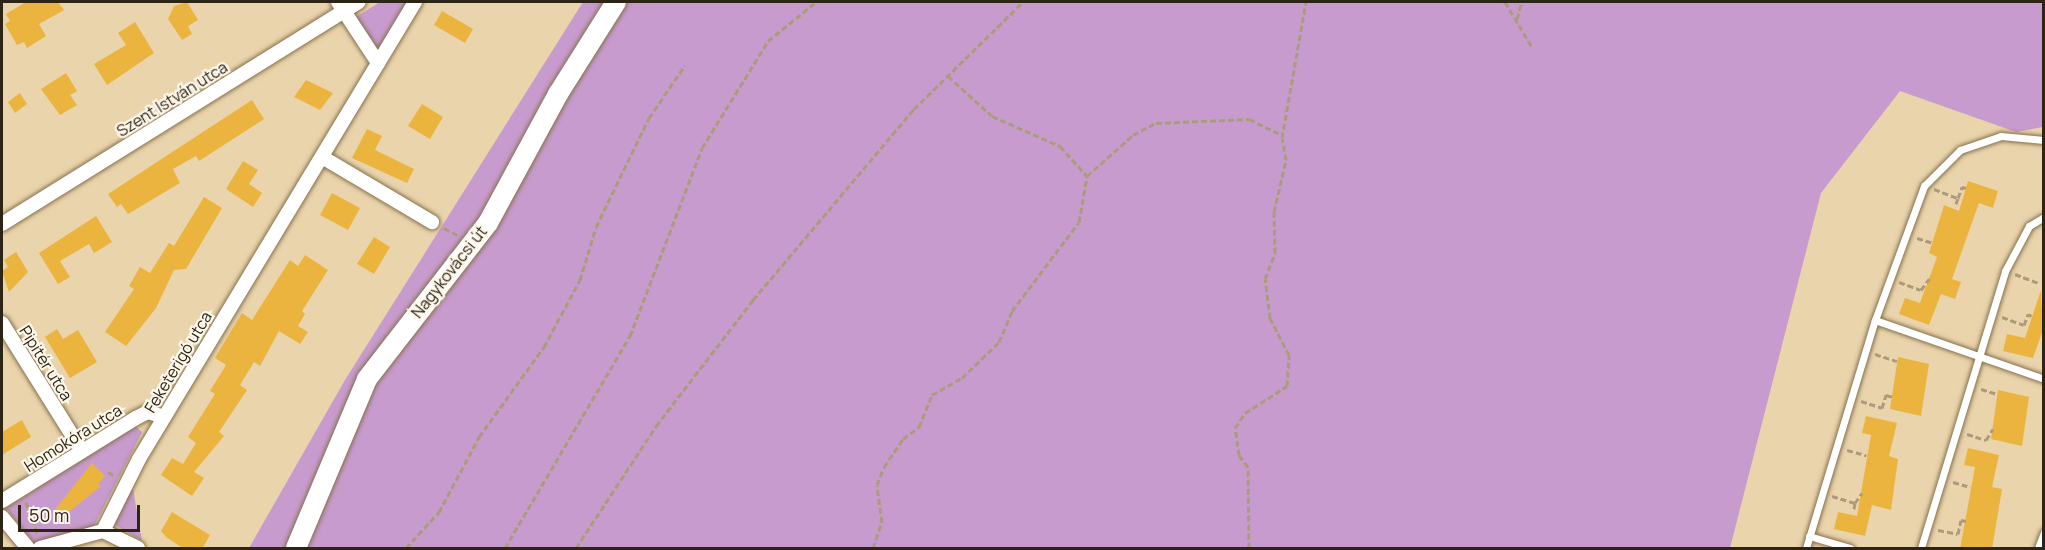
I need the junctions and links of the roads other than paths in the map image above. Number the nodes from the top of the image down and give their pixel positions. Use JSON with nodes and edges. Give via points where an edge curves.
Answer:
{"nodes":[{"id":1,"x":359,"y":2,"type":"edge"},
{"id":2,"x":415,"y":2,"type":"edge"},
{"id":3,"x":616,"y":2,"type":"edge"},
{"id":4,"x":341,"y":6,"type":"edge"},
{"id":5,"x":378,"y":63,"type":"junction"},
{"id":6,"x":2043,"y":140,"type":"edge"},
{"id":7,"x":322,"y":157,"type":"junction"},
{"id":8,"x":2043,"y":217,"type":"edge"},
{"id":9,"x":432,"y":222,"type":"road end"},
{"id":10,"x":2,"y":224,"type":"edge"},
{"id":11,"x":1875,"y":320,"type":"junction"},
{"id":12,"x":2,"y":323,"type":"edge"},
{"id":13,"x":1979,"y":359,"type":"junction"},
{"id":14,"x":2043,"y":379,"type":"edge"},
{"id":15,"x":164,"y":417,"type":"junction"},
{"id":16,"x":82,"y":451,"type":"junction"},
{"id":17,"x":2,"y":501,"type":"edge"},
{"id":18,"x":2,"y":517,"type":"edge"},
{"id":19,"x":104,"y":531,"type":"junction"},
{"id":20,"x":2043,"y":531,"type":"edge"},
{"id":21,"x":1809,"y":536,"type":"junction"},
{"id":22,"x":28,"y":549,"type":"edge"},
{"id":23,"x":40,"y":549,"type":"edge"},
{"id":24,"x":138,"y":549,"type":"edge"},
{"id":25,"x":296,"y":549,"type":"edge"},
{"id":26,"x":1806,"y":549,"type":"edge"},
{"id":27,"x":1850,"y":549,"type":"edge"},
{"id":28,"x":1921,"y":549,"type":"edge"},
{"id":29,"x":2038,"y":549,"type":"edge"}],
"edges":[{"from":1,"to":4,"type":"street","name":"Szent István utca"},
{"from":2,"to":5,"type":"street","name":"Feketerigó utca"},
{"from":3,"to":25,"type":"street","name":"Nagykovácsi út","via":[[473,245],[367,378]]},
{"from":4,"to":5,"type":"street"},
{"from":4,"to":10,"type":"street","name":"Szent István utca"},
{"from":5,"to":7,"type":"street","name":"Feketerigó utca"},
{"from":6,"to":11,"type":"lane","via":[[2001,136],[1960,150],[1924,186]]},
{"from":7,"to":9,"type":"street"},
{"from":7,"to":15,"type":"street","name":"Feketerigó utca"},
{"from":8,"to":13,"type":"lane","via":[[2029,226],[2005,271]]},
{"from":11,"to":13,"type":"lane"},
{"from":11,"to":21,"type":"lane"},
{"from":12,"to":16,"type":"street","name":"Pipitér utca"},
{"from":13,"to":14,"type":"lane"},
{"from":13,"to":28,"type":"lane"},
{"from":15,"to":16,"type":"street","name":"Homokóra utca","via":[[148,412]]},
{"from":15,"to":19,"type":"street","name":"Feketerigó utca"},
{"from":16,"to":17,"type":"street","name":"Homokóra utca"},
{"from":18,"to":22,"type":"street"},
{"from":19,"to":23,"type":"street"},
{"from":19,"to":24,"type":"street"},
{"from":20,"to":29,"type":"lane"},
{"from":21,"to":26,"type":"lane"},
{"from":21,"to":27,"type":"lane"}]}
